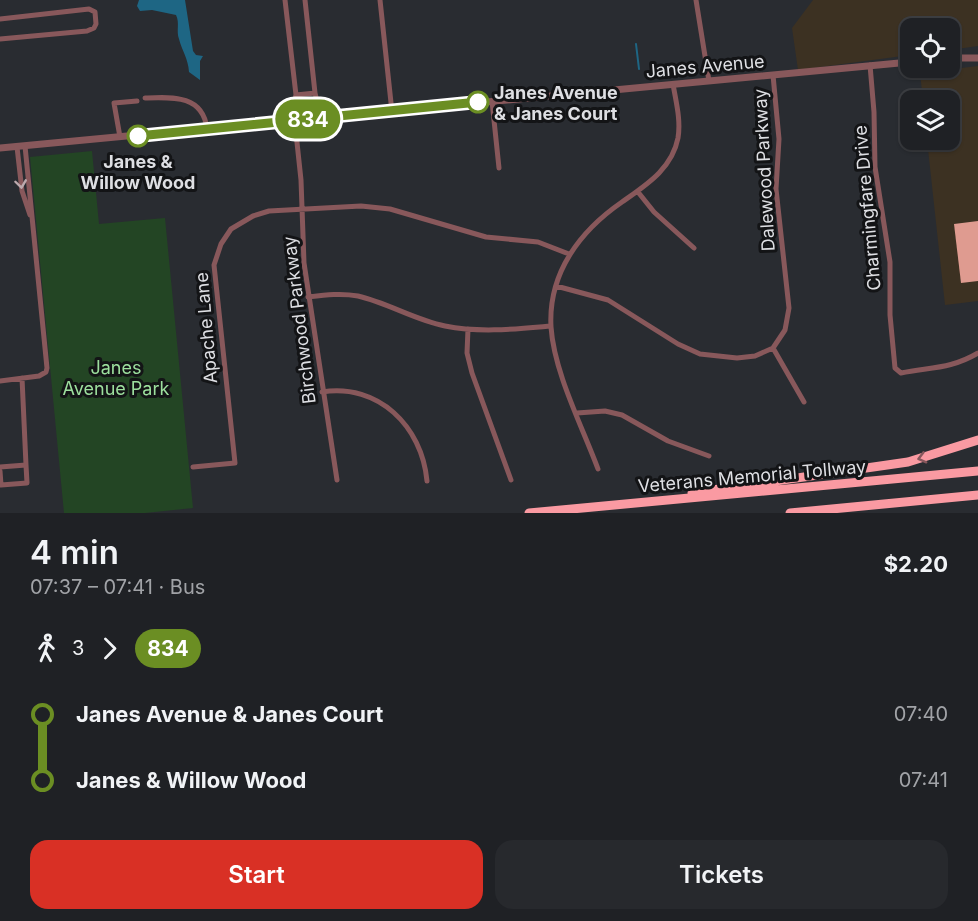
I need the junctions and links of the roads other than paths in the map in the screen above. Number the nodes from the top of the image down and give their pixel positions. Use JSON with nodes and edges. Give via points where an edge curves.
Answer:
{"nodes":[{"id":1,"x":285,"y":0,"type":"edge"},
{"id":2,"x":305,"y":0,"type":"edge"},
{"id":3,"x":380,"y":0,"type":"edge"},
{"id":4,"x":696,"y":0,"type":"edge"},
{"id":5,"x":0,"y":19,"type":"edge"},
{"id":6,"x":0,"y":39,"type":"edge"},
{"id":7,"x":978,"y":52,"type":"edge"},
{"id":8,"x":966,"y":56,"type":"junction"},
{"id":9,"x":960,"y":57,"type":"edge"},
{"id":10,"x":978,"y":58,"type":"edge"},
{"id":11,"x":900,"y":63,"type":"edge"},
{"id":12,"x":870,"y":65,"type":"junction"},
{"id":13,"x":773,"y":75,"type":"junction"},
{"id":14,"x":709,"y":81,"type":"junction"},
{"id":15,"x":672,"y":84,"type":"junction"},
{"id":16,"x":315,"y":93,"type":"junction"},
{"id":17,"x":296,"y":95,"type":"junction"},
{"id":18,"x":145,"y":98,"type":"dead end"},
{"id":19,"x":137,"y":101,"type":"dead end"},
{"id":20,"x":492,"y":101,"type":"junction"},
{"id":21,"x":392,"y":112,"type":"junction"},
{"id":22,"x":321,"y":118,"type":"junction"},
{"id":23,"x":295,"y":121,"type":"junction"},
{"id":24,"x":207,"y":129,"type":"junction"},
{"id":25,"x":120,"y":137,"type":"junction"},
{"id":26,"x":25,"y":146,"type":"junction"},
{"id":27,"x":17,"y":147,"type":"junction"},
{"id":28,"x":0,"y":148,"type":"edge"},
{"id":29,"x":499,"y":168,"type":"dead end"},
{"id":30,"x":638,"y":192,"type":"junction"},
{"id":31,"x":303,"y":209,"type":"junction"},
{"id":32,"x":32,"y":219,"type":"junction"},
{"id":33,"x":694,"y":248,"type":"dead end"},
{"id":34,"x":569,"y":254,"type":"junction"},
{"id":35,"x":556,"y":286,"type":"junction"},
{"id":36,"x":308,"y":297,"type":"junction"},
{"id":37,"x":551,"y":326,"type":"junction"},
{"id":38,"x":468,"y":329,"type":"junction"},
{"id":39,"x":773,"y":348,"type":"junction"},
{"id":40,"x":978,"y":353,"type":"edge"},
{"id":41,"x":22,"y":378,"type":"junction"},
{"id":42,"x":0,"y":381,"type":"edge"},
{"id":43,"x":322,"y":392,"type":"junction"},
{"id":44,"x":804,"y":402,"type":"dead end"},
{"id":45,"x":577,"y":413,"type":"junction"},
{"id":46,"x":978,"y":440,"type":"edge"},
{"id":47,"x":709,"y":456,"type":"dead end"},
{"id":48,"x":26,"y":465,"type":"junction"},
{"id":49,"x":193,"y":467,"type":"dead end"},
{"id":50,"x":0,"y":469,"type":"edge"},
{"id":51,"x":598,"y":469,"type":"dead end"},
{"id":52,"x":978,"y":471,"type":"edge"},
{"id":53,"x":336,"y":480,"type":"dead end"},
{"id":54,"x":511,"y":480,"type":"dead end"},
{"id":55,"x":427,"y":481,"type":"dead end"},
{"id":56,"x":978,"y":495,"type":"edge"},
{"id":57,"x":662,"y":500,"type":"junction"},
{"id":58,"x":529,"y":513,"type":"edge"},
{"id":59,"x":790,"y":513,"type":"edge"}],
"edges":[{"from":1,"to":17,"type":"street","name":"Birchwood Parkway"},
{"from":2,"to":16,"type":"street"},
{"from":3,"to":21,"type":"street"},
{"from":4,"to":14,"type":"street"},
{"from":5,"to":6,"type":"street","via":[[89,9],[95,12],[96,24],[87,31]]},
{"from":7,"to":8,"type":"street"},
{"from":8,"to":9,"type":"street"},
{"from":8,"to":10,"type":"street"},
{"from":11,"to":12,"type":"street","name":"Janes Avenue"},
{"from":12,"to":13,"type":"street","name":"Janes Avenue"},
{"from":12,"to":40,"type":"street","name":"Charmingfare Drive","via":[[875,167],[890,262],[895,368],[901,373],[946,367]]},
{"from":13,"to":14,"type":"street","name":"Janes Avenue"},
{"from":13,"to":39,"type":"street","name":"Dalewood Parkway","via":[[779,139],[776,189],[789,309],[784,330]]},
{"from":14,"to":15,"type":"street","name":"Janes Avenue"},
{"from":15,"to":20,"type":"street","name":"Janes Avenue"},
{"from":15,"to":30,"type":"street","via":[[678,115],[675,147],[663,170]]},
{"from":16,"to":17,"type":"street"},
{"from":16,"to":22,"type":"street"},
{"from":17,"to":23,"type":"street","name":"Birchwood Parkway"},
{"from":18,"to":24,"type":"street","via":[[171,98],[195,105],[204,112]]},
{"from":19,"to":25,"type":"street","via":[[114,103]]},
{"from":20,"to":21,"type":"street","name":"Janes Avenue"},
{"from":20,"to":29,"type":"street"},
{"from":21,"to":22,"type":"street","name":"Janes Avenue"},
{"from":22,"to":23,"type":"street","name":"Janes Avenue"},
{"from":23,"to":24,"type":"street","name":"Janes Avenue"},
{"from":23,"to":31,"type":"street","name":"Birchwood Parkway"},
{"from":24,"to":25,"type":"street","name":"Janes Avenue"},
{"from":25,"to":26,"type":"street","name":"Janes Avenue"},
{"from":26,"to":27,"type":"street","name":"Janes Avenue"},
{"from":26,"to":32,"type":"street"},
{"from":27,"to":28,"type":"street","name":"Janes Avenue"},
{"from":27,"to":32,"type":"street","one_way":true,"via":[[22,191]]},
{"from":30,"to":33,"type":"street"},
{"from":30,"to":34,"type":"street","via":[[594,224]]},
{"from":31,"to":34,"type":"street","via":[[378,207],[479,236],[538,242]]},
{"from":31,"to":36,"type":"street","name":"Birchwood Parkway"},
{"from":31,"to":49,"type":"street","name":"Apache Lane","via":[[269,211],[248,218],[231,229],[218,251],[214,272],[235,463]]},
{"from":32,"to":41,"type":"street","via":[[47,368],[39,376]]},
{"from":34,"to":35,"type":"street"},
{"from":35,"to":37,"type":"street"},
{"from":35,"to":39,"type":"street","via":[[608,300],[700,354],[737,358]]},
{"from":36,"to":38,"type":"street","via":[[359,297],[431,322]]},
{"from":36,"to":43,"type":"street","name":"Birchwood Parkway"},
{"from":37,"to":38,"type":"street"},
{"from":37,"to":45,"type":"street","via":[[556,360]]},
{"from":38,"to":54,"type":"street","via":[[467,353],[472,373]]},
{"from":39,"to":44,"type":"street"},
{"from":41,"to":42,"type":"street"},
{"from":41,"to":48,"type":"street"},
{"from":43,"to":53,"type":"street","name":"Birchwood Parkway"},
{"from":43,"to":55,"type":"street","via":[[352,391],[388,408],[417,444]]},
{"from":45,"to":47,"type":"street","via":[[605,411],[622,415],[668,441]]},
{"from":45,"to":51,"type":"street"},
{"from":46,"to":57,"type":"highway","one_way":true,"via":[[908,462],[705,490]]},
{"from":48,"to":50,"type":"street"},
{"from":48,"to":50,"type":"street","via":[[27,483],[1,485]]},
{"from":52,"to":57,"type":"highway","name":"Veterans Memorial Tollway"},
{"from":56,"to":59,"type":"highway"},
{"from":57,"to":58,"type":"highway","name":"Veterans Memorial Tollway"}]}
